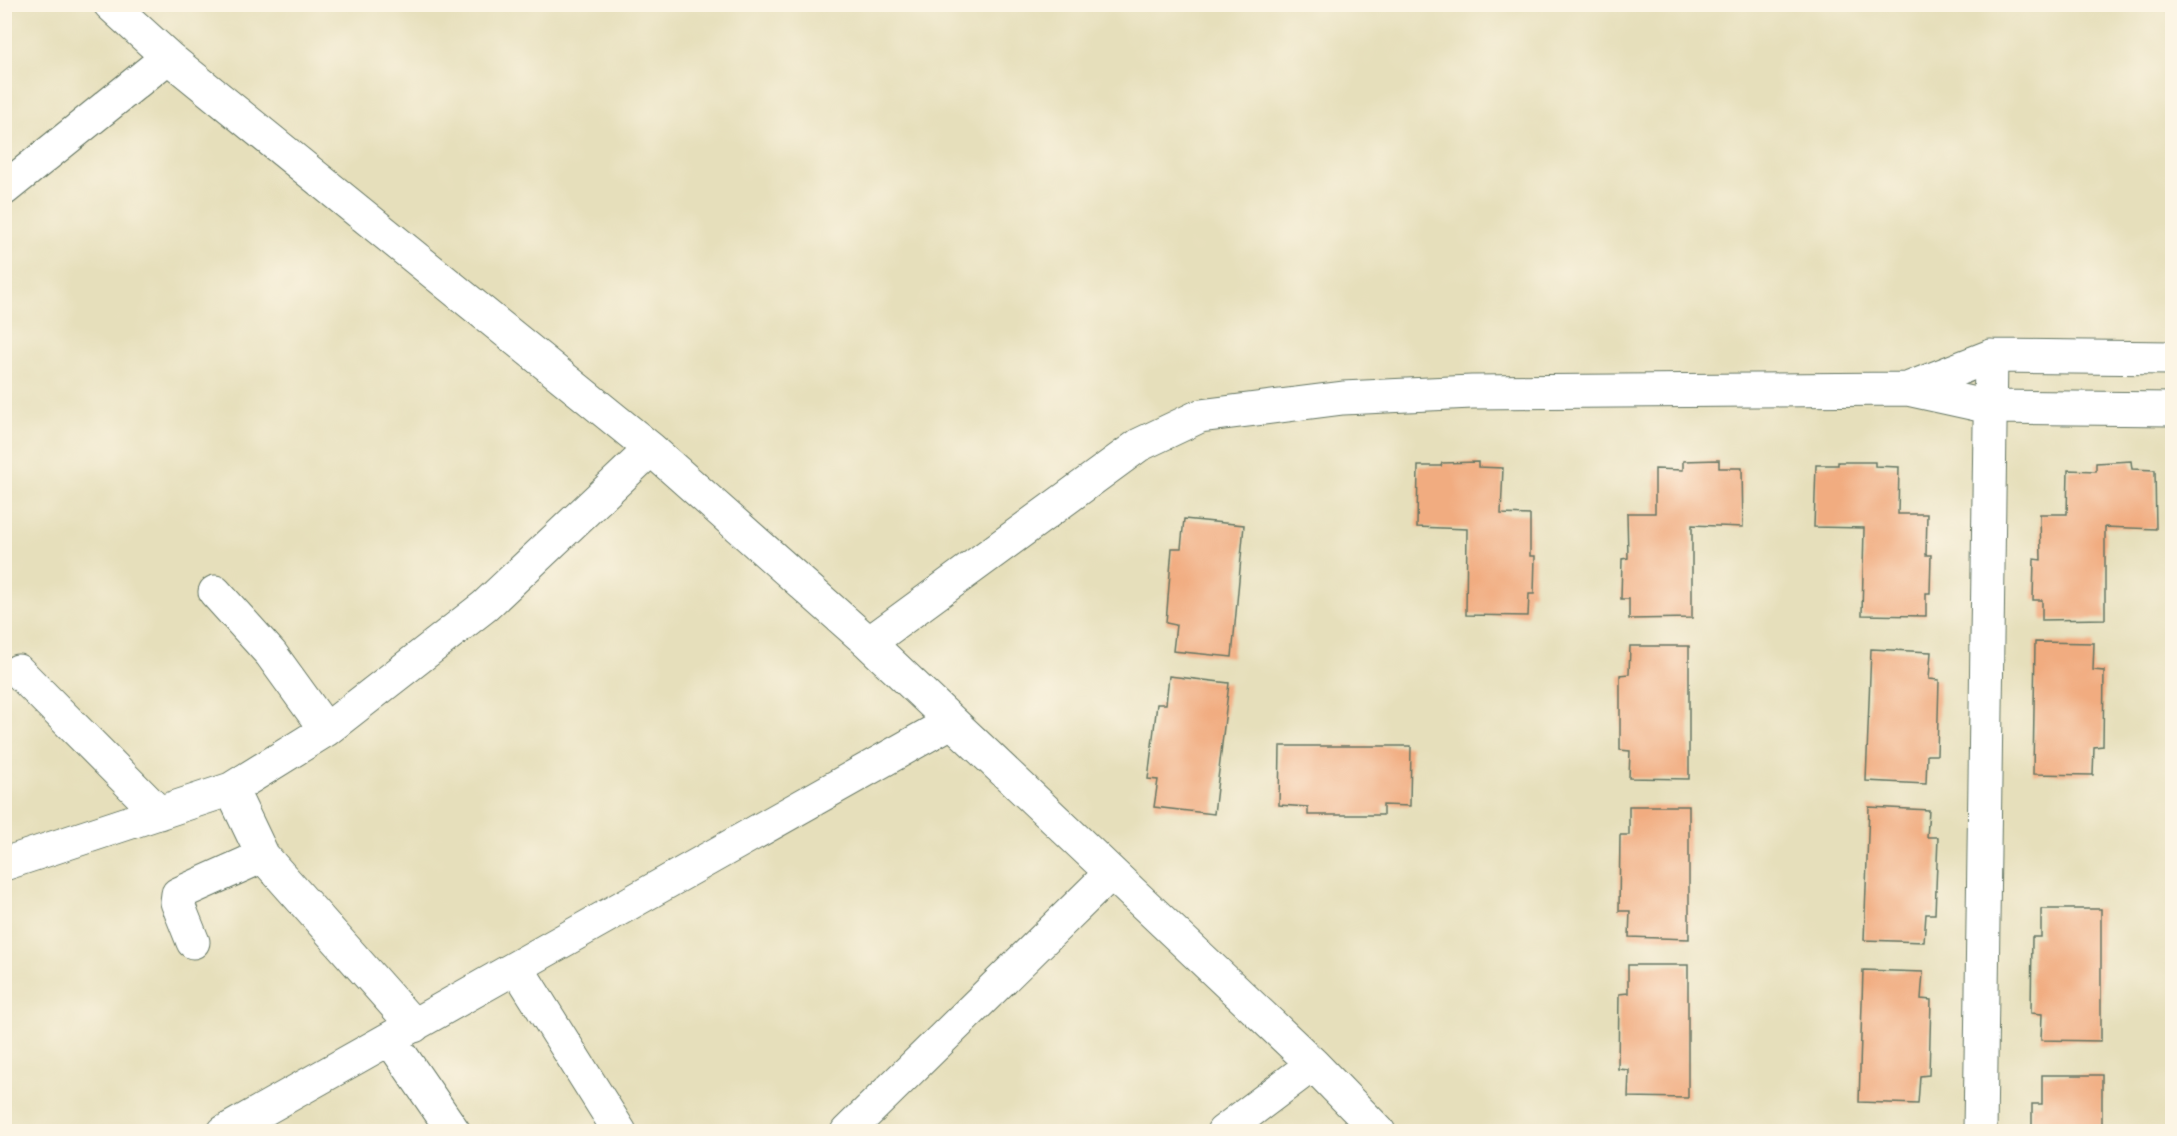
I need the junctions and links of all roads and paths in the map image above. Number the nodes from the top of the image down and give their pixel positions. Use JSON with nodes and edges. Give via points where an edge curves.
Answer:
{"nodes":[{"id":1,"x":110,"y":4,"type":"edge"},
{"id":2,"x":168,"y":57,"type":"junction"},
{"id":3,"x":4,"y":189,"type":"edge"},
{"id":4,"x":1991,"y":356,"type":"junction"},
{"id":5,"x":2172,"y":358,"type":"edge"},
{"id":6,"x":1907,"y":389,"type":"junction"},
{"id":7,"x":1989,"y":407,"type":"junction"},
{"id":8,"x":2172,"y":409,"type":"edge"},
{"id":9,"x":651,"y":449,"type":"junction"},
{"id":10,"x":215,"y":592,"type":"dead end"},
{"id":11,"x":868,"y":643,"type":"junction"},
{"id":12,"x":18,"y":671,"type":"dead end"},
{"id":13,"x":951,"y":722,"type":"junction"},
{"id":14,"x":326,"y":730,"type":"junction"},
{"id":15,"x":231,"y":789,"type":"junction"},
{"id":16,"x":159,"y":813,"type":"junction"},
{"id":17,"x":263,"y":856,"type":"junction"},
{"id":18,"x":4,"y":864,"type":"edge"},
{"id":19,"x":1111,"y":873,"type":"junction"},
{"id":20,"x":193,"y":942,"type":"dead end"},
{"id":21,"x":517,"y":968,"type":"junction"},
{"id":22,"x":402,"y":1033,"type":"junction"},
{"id":23,"x":1313,"y":1064,"type":"junction"},
{"id":24,"x":244,"y":1126,"type":"edge"},
{"id":25,"x":850,"y":1130,"type":"edge"},
{"id":26,"x":454,"y":1131,"type":"edge"},
{"id":27,"x":620,"y":1131,"type":"edge"},
{"id":28,"x":1223,"y":1131,"type":"edge"},
{"id":29,"x":1379,"y":1131,"type":"edge"},
{"id":30,"x":1980,"y":1131,"type":"edge"}],
"edges":[{"from":1,"to":2,"type":"street"},
{"from":2,"to":3,"type":"street"},
{"from":2,"to":9,"type":"street"},
{"from":4,"to":5,"type":"street"},
{"from":4,"to":6,"type":"street"},
{"from":4,"to":7,"type":"street"},
{"from":6,"to":7,"type":"street"},
{"from":6,"to":11,"type":"street","via":[[1472,392],[1343,398],[1200,416],[1139,445]]},
{"from":7,"to":8,"type":"street"},
{"from":7,"to":30,"type":"street"},
{"from":9,"to":11,"type":"street"},
{"from":9,"to":14,"type":"street","via":[[485,606]]},
{"from":10,"to":14,"type":"street","via":[[271,654]]},
{"from":11,"to":13,"type":"street"},
{"from":12,"to":16,"type":"street"},
{"from":13,"to":19,"type":"street"},
{"from":13,"to":21,"type":"street"},
{"from":14,"to":15,"type":"street"},
{"from":15,"to":16,"type":"street"},
{"from":15,"to":17,"type":"street"},
{"from":16,"to":18,"type":"street"},
{"from":17,"to":20,"type":"street","via":[[178,894],[177,902]]},
{"from":17,"to":22,"type":"street"},
{"from":19,"to":23,"type":"street"},
{"from":19,"to":25,"type":"street"},
{"from":21,"to":22,"type":"street"},
{"from":21,"to":27,"type":"street"},
{"from":22,"to":24,"type":"street"},
{"from":22,"to":26,"type":"street"},
{"from":23,"to":28,"type":"street"},
{"from":23,"to":29,"type":"street"}]}
